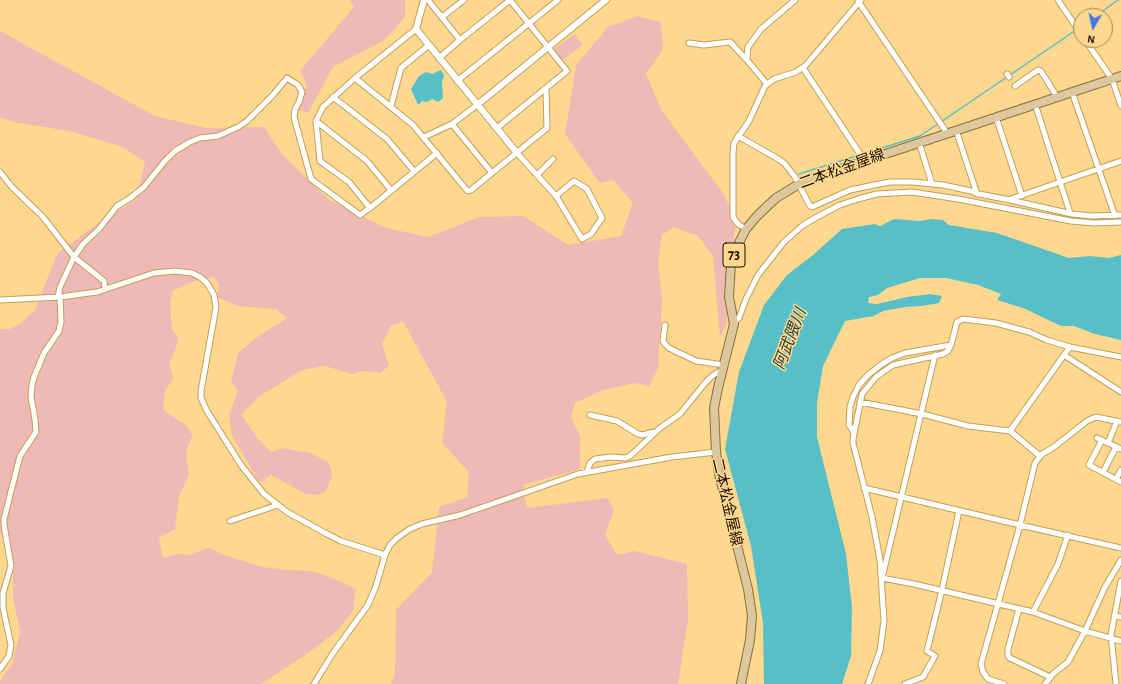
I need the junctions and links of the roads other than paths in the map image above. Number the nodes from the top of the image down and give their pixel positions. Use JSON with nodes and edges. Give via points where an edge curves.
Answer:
{"nodes":[{"id":1,"x":424,"y":0,"type":"edge"},
{"id":2,"x":428,"y":0,"type":"edge"},
{"id":3,"x":464,"y":0,"type":"edge"},
{"id":4,"x":510,"y":0,"type":"edge"},
{"id":5,"x":558,"y":0,"type":"edge"},
{"id":6,"x":606,"y":0,"type":"edge"},
{"id":7,"x":795,"y":0,"type":"edge"},
{"id":8,"x":1058,"y":0,"type":"edge"},
{"id":9,"x":859,"y":1,"type":"edge"},
{"id":10,"x":550,"y":2,"type":"edge"},
{"id":11,"x":442,"y":18,"type":"junction"},
{"id":12,"x":1073,"y":21,"type":"edge"},
{"id":13,"x":529,"y":23,"type":"junction"},
{"id":14,"x":416,"y":29,"type":"junction"},
{"id":15,"x":460,"y":40,"type":"junction"},
{"id":16,"x":689,"y":42,"type":"dead end"},
{"id":17,"x":429,"y":45,"type":"junction"},
{"id":18,"x":548,"y":47,"type":"junction"},
{"id":19,"x":1091,"y":48,"type":"edge"},
{"id":20,"x":439,"y":58,"type":"junction"},
{"id":21,"x":747,"y":60,"type":"junction"},
{"id":22,"x":803,"y":68,"type":"junction"},
{"id":23,"x":1121,"y":76,"type":"edge"},
{"id":24,"x":355,"y":78,"type":"junction"},
{"id":25,"x":1112,"y":79,"type":"junction"},
{"id":26,"x":458,"y":81,"type":"junction"},
{"id":27,"x":767,"y":84,"type":"junction"},
{"id":28,"x":1015,"y":86,"type":"dead end"},
{"id":29,"x":546,"y":88,"type":"junction"},
{"id":30,"x":1072,"y":92,"type":"junction"},
{"id":31,"x":334,"y":97,"type":"junction"},
{"id":32,"x":1057,"y":97,"type":"junction"},
{"id":33,"x":1035,"y":104,"type":"junction"},
{"id":34,"x":477,"y":105,"type":"junction"},
{"id":35,"x":391,"y":106,"type":"junction"},
{"id":36,"x":1121,"y":106,"type":"edge"},
{"id":37,"x":996,"y":117,"type":"junction"},
{"id":38,"x":316,"y":121,"type":"junction"},
{"id":39,"x":452,"y":124,"type":"junction"},
{"id":40,"x":497,"y":128,"type":"junction"},
{"id":41,"x":956,"y":130,"type":"junction"},
{"id":42,"x":947,"y":133,"type":"junction"},
{"id":43,"x":738,"y":136,"type":"junction"},
{"id":44,"x":424,"y":137,"type":"junction"},
{"id":45,"x":919,"y":142,"type":"junction"},
{"id":46,"x":436,"y":153,"type":"junction"},
{"id":47,"x":517,"y":153,"type":"junction"},
{"id":48,"x":862,"y":157,"type":"junction"},
{"id":49,"x":553,"y":159,"type":"dead end"},
{"id":50,"x":1121,"y":161,"type":"edge"},
{"id":51,"x":1098,"y":169,"type":"junction"},
{"id":52,"x":414,"y":171,"type":"junction"},
{"id":53,"x":0,"y":172,"type":"edge"},
{"id":54,"x":492,"y":173,"type":"junction"},
{"id":55,"x":537,"y":175,"type":"junction"},
{"id":56,"x":1060,"y":182,"type":"junction"},
{"id":57,"x":799,"y":184,"type":"junction"},
{"id":58,"x":932,"y":184,"type":"junction"},
{"id":59,"x":391,"y":190,"type":"junction"},
{"id":60,"x":977,"y":194,"type":"junction"},
{"id":61,"x":556,"y":196,"type":"junction"},
{"id":62,"x":1022,"y":196,"type":"junction"},
{"id":63,"x":1010,"y":200,"type":"junction"},
{"id":64,"x":370,"y":208,"type":"junction"},
{"id":65,"x":1070,"y":213,"type":"junction"},
{"id":66,"x":1121,"y":215,"type":"edge"},
{"id":67,"x":1115,"y":216,"type":"junction"},
{"id":68,"x":1121,"y":222,"type":"edge"},
{"id":69,"x":746,"y":230,"type":"junction"},
{"id":70,"x":74,"y":257,"type":"junction"},
{"id":71,"x":106,"y":289,"type":"junction"},
{"id":72,"x":59,"y":297,"type":"junction"},
{"id":73,"x":0,"y":300,"type":"edge"},
{"id":74,"x":734,"y":322,"type":"junction"},
{"id":75,"x":665,"y":325,"type":"dead end"},
{"id":76,"x":951,"y":345,"type":"junction"},
{"id":77,"x":1070,"y":347,"type":"junction"},
{"id":78,"x":935,"y":355,"type":"junction"},
{"id":79,"x":1064,"y":355,"type":"junction"},
{"id":80,"x":1121,"y":357,"type":"edge"},
{"id":81,"x":723,"y":367,"type":"junction"},
{"id":82,"x":1121,"y":392,"type":"edge"},
{"id":83,"x":860,"y":402,"type":"junction"},
{"id":84,"x":922,"y":414,"type":"junction"},
{"id":85,"x":590,"y":415,"type":"dead end"},
{"id":86,"x":1119,"y":422,"type":"edge"},
{"id":87,"x":658,"y":430,"type":"junction"},
{"id":88,"x":1010,"y":431,"type":"junction"},
{"id":89,"x":854,"y":433,"type":"junction"},
{"id":90,"x":1108,"y":443,"type":"junction"},
{"id":91,"x":1118,"y":448,"type":"edge"},
{"id":92,"x":716,"y":452,"type":"junction"},
{"id":93,"x":1040,"y":456,"type":"junction"},
{"id":94,"x":1121,"y":470,"type":"edge"},
{"id":95,"x":587,"y":472,"type":"junction"},
{"id":96,"x":1103,"y":472,"type":"junction"},
{"id":97,"x":1119,"y":480,"type":"edge"},
{"id":98,"x":864,"y":488,"type":"junction"},
{"id":99,"x":902,"y":496,"type":"junction"},
{"id":100,"x":278,"y":505,"type":"junction"},
{"id":101,"x":959,"y":511,"type":"junction"},
{"id":102,"x":230,"y":521,"type":"dead end"},
{"id":103,"x":1020,"y":525,"type":"junction"},
{"id":104,"x":1068,"y":535,"type":"junction"},
{"id":105,"x":1121,"y":548,"type":"edge"},
{"id":106,"x":385,"y":554,"type":"junction"},
{"id":107,"x":1121,"y":560,"type":"edge"},
{"id":108,"x":882,"y":578,"type":"junction"},
{"id":109,"x":1121,"y":581,"type":"edge"},
{"id":110,"x":942,"y":590,"type":"junction"},
{"id":111,"x":998,"y":603,"type":"junction"},
{"id":112,"x":1019,"y":609,"type":"junction"},
{"id":113,"x":1033,"y":612,"type":"junction"},
{"id":114,"x":1115,"y":616,"type":"junction"},
{"id":115,"x":1121,"y":617,"type":"edge"},
{"id":116,"x":1085,"y":631,"type":"junction"},
{"id":117,"x":1111,"y":638,"type":"junction"},
{"id":118,"x":1121,"y":641,"type":"edge"},
{"id":119,"x":0,"y":669,"type":"edge"},
{"id":120,"x":1050,"y":677,"type":"junction"},
{"id":121,"x":314,"y":684,"type":"edge"},
{"id":122,"x":741,"y":684,"type":"edge"},
{"id":123,"x":868,"y":684,"type":"edge"},
{"id":124,"x":906,"y":684,"type":"edge"},
{"id":125,"x":1004,"y":684,"type":"edge"},
{"id":126,"x":1045,"y":684,"type":"edge"},
{"id":127,"x":1116,"y":684,"type":"edge"}],
"edges":[{"from":1,"to":14,"type":"street"},
{"from":2,"to":11,"type":"street"},
{"from":3,"to":11,"type":"street"},
{"from":4,"to":13,"type":"street"},
{"from":4,"to":15,"type":"street"},
{"from":5,"to":10,"type":"street"},
{"from":6,"to":18,"type":"street"},
{"from":7,"to":21,"type":"street","via":[[761,29],[748,47]]},
{"from":8,"to":12,"type":"street"},
{"from":9,"to":22,"type":"street"},
{"from":9,"to":42,"type":"street"},
{"from":10,"to":13,"type":"street"},
{"from":11,"to":15,"type":"street"},
{"from":13,"to":18,"type":"street"},
{"from":13,"to":26,"type":"street"},
{"from":14,"to":17,"type":"street"},
{"from":14,"to":24,"type":"street"},
{"from":15,"to":20,"type":"street"},
{"from":16,"to":21,"type":"street","via":[[704,45],[730,42]]},
{"from":17,"to":20,"type":"street"},
{"from":17,"to":35,"type":"street","via":[[401,68]]},
{"from":18,"to":29,"type":"street","via":[[567,71]]},
{"from":18,"to":34,"type":"street"},
{"from":19,"to":25,"type":"street"},
{"from":20,"to":26,"type":"street"},
{"from":21,"to":27,"type":"street"},
{"from":22,"to":27,"type":"street"},
{"from":22,"to":48,"type":"street"},
{"from":23,"to":25,"type":"main road","name":"二本松金屋線","number":"73"},
{"from":24,"to":31,"type":"street"},
{"from":24,"to":35,"type":"street"},
{"from":25,"to":30,"type":"main road","name":"二本松金屋線","number":"73"},
{"from":25,"to":36,"type":"street"},
{"from":26,"to":34,"type":"street"},
{"from":27,"to":43,"type":"street","via":[[749,121]]},
{"from":28,"to":32,"type":"street","via":[[1038,70]]},
{"from":29,"to":40,"type":"street"},
{"from":29,"to":47,"type":"street","via":[[548,128]]},
{"from":30,"to":32,"type":"main road","name":"二本松金屋線","number":"73"},
{"from":30,"to":51,"type":"street"},
{"from":31,"to":38,"type":"street","via":[[323,107]]},
{"from":31,"to":52,"type":"street","via":[[387,139]]},
{"from":32,"to":33,"type":"main road","name":"二本松金屋線","number":"73"},
{"from":33,"to":37,"type":"main road","name":"二本松金屋線","number":"73"},
{"from":33,"to":56,"type":"street"},
{"from":34,"to":39,"type":"street"},
{"from":34,"to":40,"type":"street"},
{"from":35,"to":44,"type":"street"},
{"from":37,"to":41,"type":"main road","name":"二本松金屋線","number":"73"},
{"from":37,"to":62,"type":"street"},
{"from":38,"to":59,"type":"street","via":[[367,161]]},
{"from":38,"to":64,"type":"street","via":[[320,161],[349,182]]},
{"from":39,"to":44,"type":"street"},
{"from":39,"to":54,"type":"street"},
{"from":40,"to":47,"type":"street"},
{"from":41,"to":42,"type":"main road","name":"二本松金屋線","number":"73"},
{"from":41,"to":60,"type":"street"},
{"from":42,"to":45,"type":"main road","name":"二本松金屋線","number":"73"},
{"from":43,"to":57,"type":"street","via":[[780,160]]},
{"from":43,"to":69,"type":"street","via":[[733,153],[733,217]]},
{"from":44,"to":46,"type":"street"},
{"from":45,"to":48,"type":"main road","name":"二本松金屋線","number":"73"},
{"from":45,"to":58,"type":"street"},
{"from":46,"to":52,"type":"street"},
{"from":46,"to":54,"type":"street","via":[[468,191]]},
{"from":47,"to":54,"type":"street"},
{"from":47,"to":55,"type":"street"},
{"from":48,"to":57,"type":"main road","name":"二本松金屋線","number":"73"},
{"from":49,"to":55,"type":"street"},
{"from":50,"to":51,"type":"street"},
{"from":51,"to":56,"type":"street"},
{"from":51,"to":67,"type":"street"},
{"from":52,"to":59,"type":"street"},
{"from":53,"to":70,"type":"street","via":[[44,217]]},
{"from":55,"to":61,"type":"street"},
{"from":56,"to":62,"type":"street"},
{"from":56,"to":65,"type":"street"},
{"from":57,"to":58,"type":"street","via":[[812,207],[850,190],[874,184]]},
{"from":57,"to":69,"type":"main road","name":"二本松金屋線","number":"73","via":[[776,198]]},
{"from":58,"to":60,"type":"street"},
{"from":59,"to":64,"type":"street"},
{"from":60,"to":63,"type":"street"},
{"from":61,"to":61,"type":"street","via":[[574,181],[587,189],[602,218],[591,234],[582,239]]},
{"from":62,"to":63,"type":"street"},
{"from":63,"to":65,"type":"street"},
{"from":64,"to":70,"type":"street","via":[[360,215],[311,179],[294,117],[302,92],[298,85],[287,78],[247,121],[238,127],[218,136],[200,138],[175,152],[144,187],[117,206]]},
{"from":65,"to":67,"type":"street"},
{"from":66,"to":67,"type":"street"},
{"from":68,"to":74,"type":"street","via":[[1071,221],[912,192],[877,194],[840,205],[802,226],[784,242],[758,275],[739,318]]},
{"from":69,"to":74,"type":"main road","name":"二本松金屋線","number":"73","via":[[731,264],[728,297]]},
{"from":70,"to":71,"type":"street","via":[[104,282]]},
{"from":70,"to":72,"type":"street","via":[[60,287]]},
{"from":71,"to":72,"type":"street"},
{"from":71,"to":100,"type":"street","via":[[154,273],[175,271],[196,275],[207,283],[214,295],[216,307],[201,391],[203,404],[241,465],[257,486]]},
{"from":72,"to":73,"type":"street"},
{"from":72,"to":119,"type":"street","via":[[59,331],[44,353],[32,385],[36,432],[20,456],[4,519],[11,566],[3,593],[3,608],[11,645],[9,656]]},
{"from":74,"to":81,"type":"main road","name":"二本松金屋線","number":"73"},
{"from":75,"to":81,"type":"street","via":[[663,341],[669,348],[696,361]]},
{"from":76,"to":77,"type":"street","via":[[957,322],[963,319],[996,323]]},
{"from":76,"to":78,"type":"street","via":[[948,351]]},
{"from":76,"to":89,"type":"street","via":[[905,353],[887,361],[868,375],[859,386],[850,407],[849,425]]},
{"from":77,"to":79,"type":"street"},
{"from":77,"to":80,"type":"street"},
{"from":78,"to":83,"type":"street","via":[[893,365],[884,370],[866,388]]},
{"from":78,"to":84,"type":"street"},
{"from":79,"to":82,"type":"street"},
{"from":79,"to":88,"type":"street"},
{"from":81,"to":87,"type":"street","via":[[705,383],[680,414]]},
{"from":81,"to":92,"type":"main road","name":"二本松金屋線","number":"73","via":[[714,408]]},
{"from":83,"to":84,"type":"street"},
{"from":83,"to":89,"type":"street"},
{"from":84,"to":88,"type":"street","via":[[968,426]]},
{"from":84,"to":99,"type":"street"},
{"from":85,"to":87,"type":"street","via":[[617,421],[643,436]]},
{"from":86,"to":90,"type":"street"},
{"from":86,"to":93,"type":"street","via":[[1092,419]]},
{"from":87,"to":95,"type":"street","via":[[630,456],[595,459],[590,463]]},
{"from":88,"to":93,"type":"street"},
{"from":89,"to":98,"type":"street","via":[[853,443]]},
{"from":90,"to":91,"type":"street"},
{"from":90,"to":96,"type":"street","via":[[1099,439],[1089,465]]},
{"from":91,"to":96,"type":"street"},
{"from":92,"to":95,"type":"street"},
{"from":92,"to":122,"type":"main road","name":"二本松金屋線","number":"73","via":[[752,616]]},
{"from":93,"to":103,"type":"street"},
{"from":94,"to":97,"type":"street"},
{"from":95,"to":106,"type":"street","via":[[460,515],[422,524],[397,538]]},
{"from":96,"to":97,"type":"street"},
{"from":98,"to":99,"type":"street"},
{"from":98,"to":108,"type":"street"},
{"from":99,"to":101,"type":"street"},
{"from":99,"to":108,"type":"street"},
{"from":100,"to":102,"type":"street"},
{"from":100,"to":106,"type":"street","via":[[341,541]]},
{"from":101,"to":103,"type":"street"},
{"from":101,"to":110,"type":"street"},
{"from":103,"to":104,"type":"street"},
{"from":103,"to":111,"type":"street"},
{"from":104,"to":105,"type":"street"},
{"from":104,"to":113,"type":"street","via":[[1056,569]]},
{"from":106,"to":121,"type":"street","via":[[368,605]]},
{"from":107,"to":116,"type":"street","via":[[1105,587]]},
{"from":108,"to":110,"type":"street"},
{"from":108,"to":123,"type":"street","via":[[882,638],[880,652]]},
{"from":109,"to":114,"type":"street"},
{"from":110,"to":111,"type":"street"},
{"from":110,"to":124,"type":"street","via":[[927,652],[934,656],[923,677]]},
{"from":111,"to":112,"type":"street"},
{"from":111,"to":125,"type":"street","via":[[982,664],[983,672],[988,679]]},
{"from":112,"to":113,"type":"street"},
{"from":112,"to":120,"type":"street","via":[[1008,656]]},
{"from":113,"to":116,"type":"street"},
{"from":114,"to":115,"type":"street"},
{"from":114,"to":117,"type":"street"},
{"from":116,"to":117,"type":"street"},
{"from":116,"to":120,"type":"street","via":[[1068,662]]},
{"from":117,"to":118,"type":"street"},
{"from":117,"to":127,"type":"street"},
{"from":120,"to":126,"type":"street"}]}
